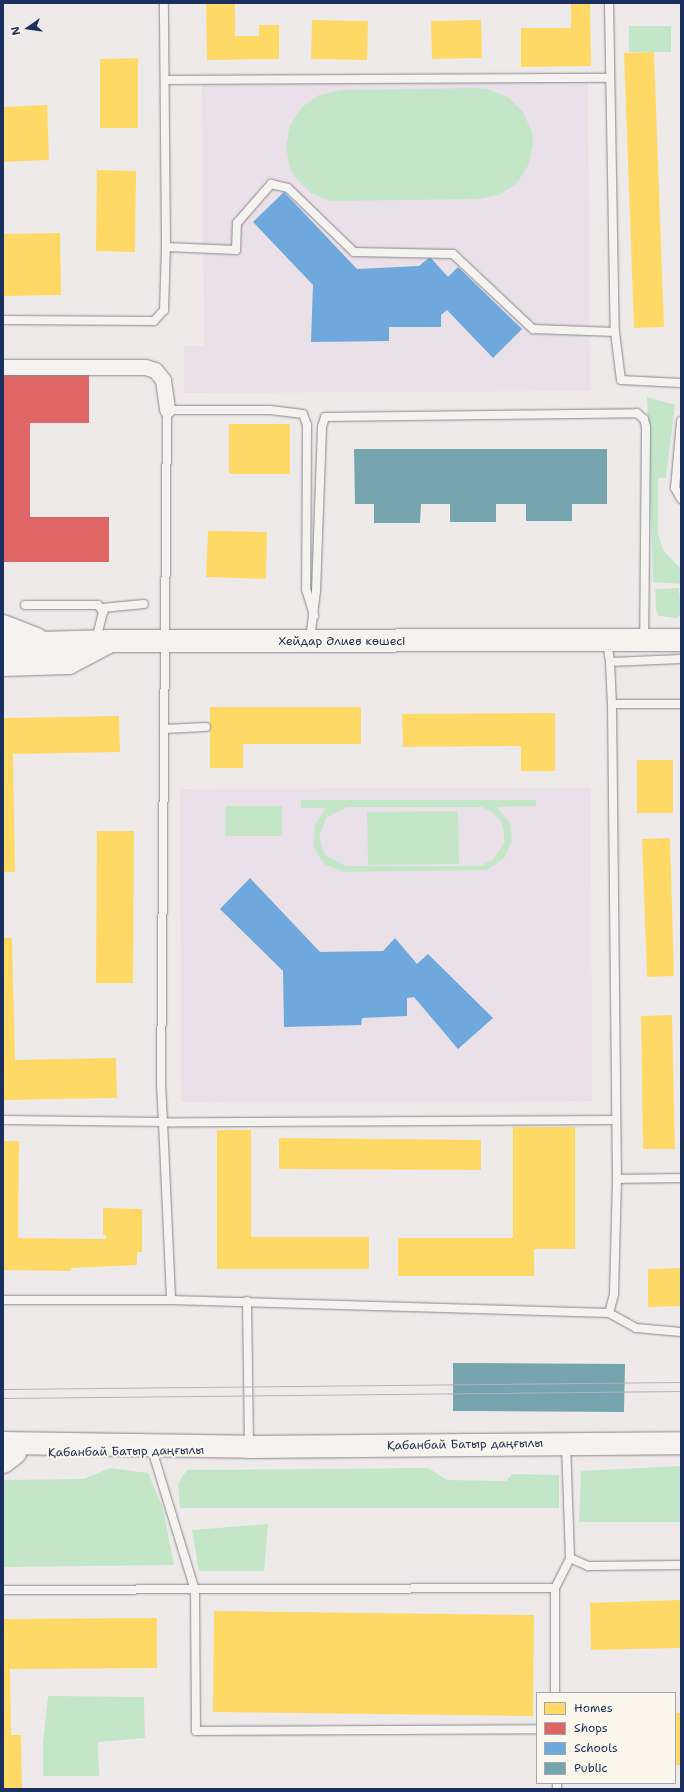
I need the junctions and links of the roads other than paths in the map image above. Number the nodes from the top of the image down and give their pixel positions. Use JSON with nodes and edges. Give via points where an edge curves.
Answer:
{"nodes":[{"id":1,"x":164,"y":3,"type":"edge"},
{"id":2,"x":609,"y":3,"type":"edge"},
{"id":3,"x":608,"y":78,"type":"junction"},
{"id":4,"x":165,"y":80,"type":"junction"},
{"id":5,"x":166,"y":247,"type":"junction"},
{"id":6,"x":3,"y":320,"type":"edge"},
{"id":7,"x":615,"y":332,"type":"junction"},
{"id":8,"x":3,"y":367,"type":"edge"},
{"id":9,"x":681,"y":383,"type":"edge"},
{"id":10,"x":167,"y":410,"type":"junction"},
{"id":11,"x":681,"y":422,"type":"edge"},
{"id":12,"x":681,"y":499,"type":"edge"},
{"id":13,"x":144,"y":604,"type":"dead end"},
{"id":14,"x":25,"y":605,"type":"dead end"},
{"id":15,"x":102,"y":608,"type":"junction"},
{"id":16,"x":314,"y":616,"type":"junction"},
{"id":17,"x":3,"y":626,"type":"edge"},
{"id":18,"x":644,"y":640,"type":"junction"},
{"id":19,"x":681,"y":640,"type":"edge"},
{"id":20,"x":104,"y":641,"type":"junction"},
{"id":21,"x":164,"y":642,"type":"junction"},
{"id":22,"x":310,"y":642,"type":"junction"},
{"id":23,"x":48,"y":643,"type":"junction"},
{"id":24,"x":3,"y":644,"type":"edge"},
{"id":25,"x":608,"y":652,"type":"junction"},
{"id":26,"x":681,"y":659,"type":"edge"},
{"id":27,"x":3,"y":665,"type":"edge"},
{"id":28,"x":612,"y":704,"type":"junction"},
{"id":29,"x":681,"y":704,"type":"edge"},
{"id":30,"x":206,"y":727,"type":"dead end"},
{"id":31,"x":164,"y":730,"type":"junction"},
{"id":32,"x":3,"y":1120,"type":"edge"},
{"id":33,"x":616,"y":1120,"type":"junction"},
{"id":34,"x":163,"y":1122,"type":"junction"},
{"id":35,"x":617,"y":1178,"type":"junction"},
{"id":36,"x":681,"y":1178,"type":"edge"},
{"id":37,"x":3,"y":1300,"type":"edge"},
{"id":38,"x":170,"y":1300,"type":"junction"},
{"id":39,"x":247,"y":1301,"type":"junction"},
{"id":40,"x":609,"y":1313,"type":"junction"},
{"id":41,"x":681,"y":1332,"type":"edge"},
{"id":42,"x":681,"y":1443,"type":"edge"},
{"id":43,"x":566,"y":1444,"type":"junction"},
{"id":44,"x":249,"y":1447,"type":"junction"},
{"id":45,"x":6,"y":1453,"type":"edge"},
{"id":46,"x":153,"y":1453,"type":"junction"},
{"id":47,"x":570,"y":1558,"type":"junction"},
{"id":48,"x":681,"y":1565,"type":"edge"},
{"id":49,"x":555,"y":1588,"type":"junction"},
{"id":50,"x":3,"y":1590,"type":"edge"},
{"id":51,"x":195,"y":1590,"type":"junction"},
{"id":52,"x":555,"y":1692,"type":"edge"},
{"id":53,"x":536,"y":1729,"type":"edge"}],
"edges":[{"from":1,"to":4,"type":"lane"},
{"from":2,"to":3,"type":"lane"},
{"from":3,"to":4,"type":"lane"},
{"from":3,"to":7,"type":"lane"},
{"from":4,"to":5,"type":"lane"},
{"from":5,"to":6,"type":"lane","via":[[164,310],[154,320]]},
{"from":5,"to":7,"type":"lane","via":[[236,250],[237,223],[271,184],[288,188],[354,252],[453,254],[533,329]]},
{"from":7,"to":9,"type":"lane","via":[[622,380]]},
{"from":8,"to":10,"type":"street","via":[[145,367],[155,370],[163,380]]},
{"from":10,"to":16,"type":"lane","via":[[270,410],[303,414],[307,425],[306,589]]},
{"from":10,"to":21,"type":"lane"},
{"from":11,"to":12,"type":"lane","via":[[675,488]]},
{"from":13,"to":15,"type":"lane"},
{"from":14,"to":15,"type":"lane"},
{"from":15,"to":20,"type":"lane"},
{"from":16,"to":18,"type":"lane","via":[[322,426],[325,417],[637,413],[644,419],[646,427]]},
{"from":16,"to":22,"type":"lane"},
{"from":17,"to":23,"type":"main road"},
{"from":18,"to":19,"type":"main road","name":"Хейдар Әлиев көшесі"},
{"from":18,"to":25,"type":"main road","name":"Хейдар Әлиев көшесі"},
{"from":20,"to":21,"type":"main road","name":"Хейдар Әлиев көшесі"},
{"from":20,"to":23,"type":"main road","name":"Хейдар Әлиев көшесі"},
{"from":20,"to":27,"type":"main road","via":[[69,662]]},
{"from":21,"to":22,"type":"main road","name":"Хейдар Әлиев көшесі"},
{"from":21,"to":31,"type":"lane"},
{"from":22,"to":25,"type":"main road","name":"Хейдар Әлиев көшесі"},
{"from":23,"to":24,"type":"main road","name":"Хейдар Әлиев көшесі"},
{"from":25,"to":26,"type":"lane"},
{"from":25,"to":28,"type":"lane"},
{"from":28,"to":29,"type":"lane"},
{"from":28,"to":33,"type":"lane"},
{"from":30,"to":31,"type":"lane"},
{"from":31,"to":34,"type":"lane","via":[[161,1085]]},
{"from":32,"to":34,"type":"lane"},
{"from":33,"to":34,"type":"lane"},
{"from":33,"to":35,"type":"lane"},
{"from":34,"to":38,"type":"lane"},
{"from":35,"to":36,"type":"lane"},
{"from":35,"to":40,"type":"lane","via":[[614,1294]]},
{"from":37,"to":38,"type":"lane"},
{"from":38,"to":39,"type":"lane"},
{"from":39,"to":40,"type":"lane"},
{"from":39,"to":44,"type":"lane"},
{"from":40,"to":41,"type":"lane","via":[[636,1328]]},
{"from":42,"to":43,"type":"main road","name":"Қабанбай Батыр даңғылы"},
{"from":43,"to":44,"type":"main road","name":"Қабанбай Батыр даңғылы"},
{"from":43,"to":47,"type":"lane"},
{"from":44,"to":45,"type":"main road","name":"Қабанбай Батыр даңғылы"},
{"from":44,"to":46,"type":"main road","name":"Қабанбай Батыр даңғылы"},
{"from":45,"to":46,"type":"main road","name":"Қабанбай Батыр даңғылы"},
{"from":46,"to":51,"type":"lane"},
{"from":47,"to":48,"type":"lane","via":[[588,1566]]},
{"from":47,"to":49,"type":"lane"},
{"from":49,"to":51,"type":"lane"},
{"from":49,"to":52,"type":"lane"},
{"from":50,"to":51,"type":"lane"},
{"from":51,"to":53,"type":"lane","via":[[196,1731]]}]}
